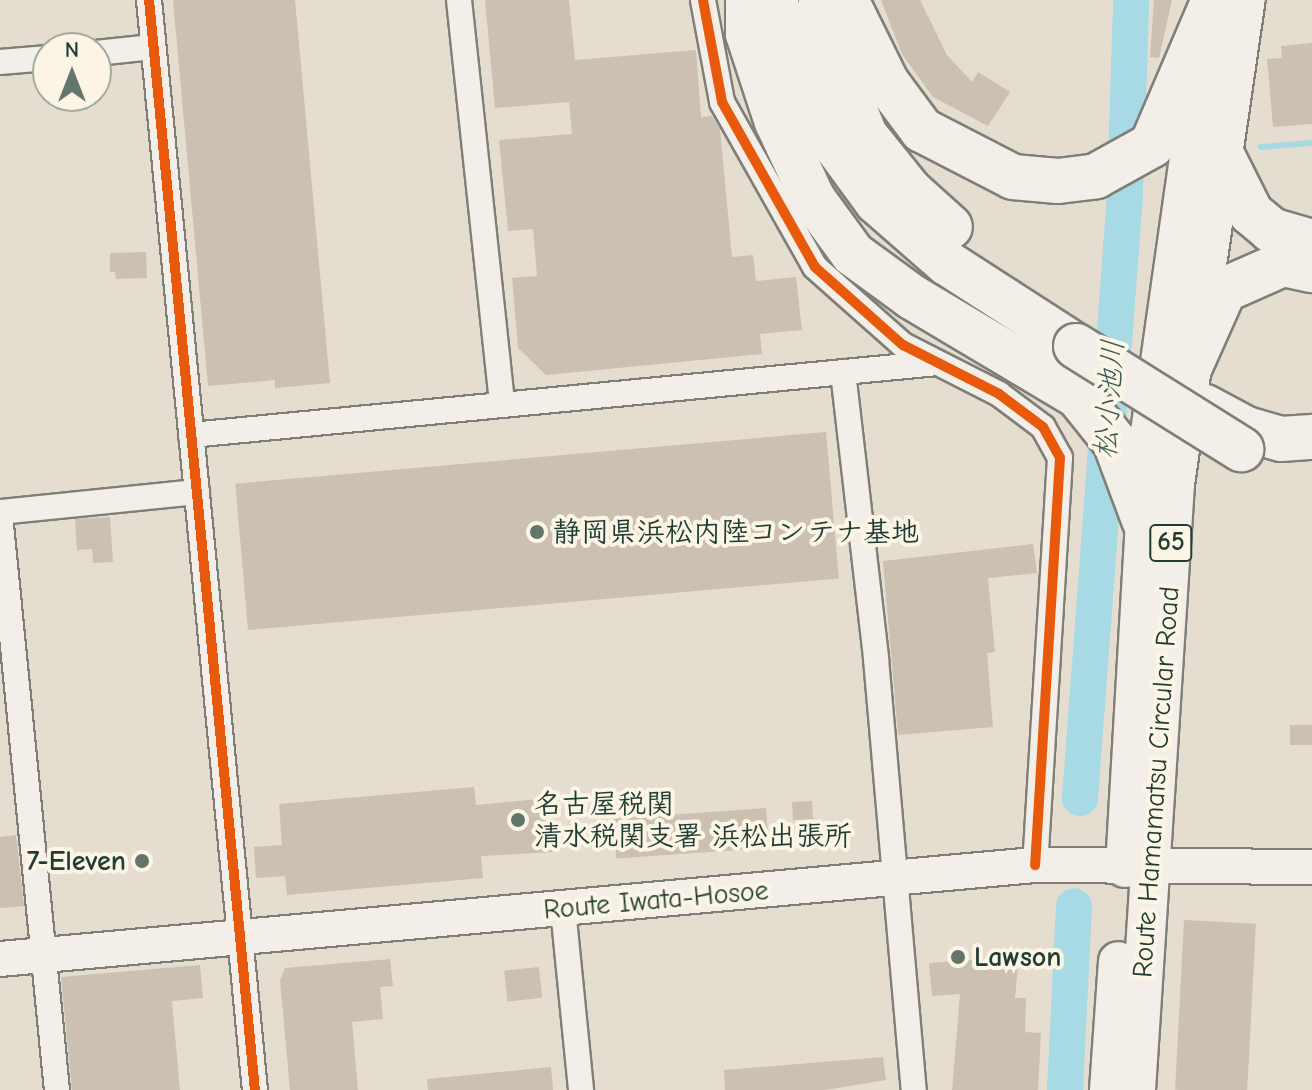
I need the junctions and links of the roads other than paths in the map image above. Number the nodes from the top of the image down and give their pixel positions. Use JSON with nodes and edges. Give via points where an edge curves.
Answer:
{"nodes":[{"id":1,"x":149,"y":0,"type":"edge"},
{"id":2,"x":459,"y":0,"type":"edge"},
{"id":3,"x":703,"y":0,"type":"edge"},
{"id":4,"x":748,"y":0,"type":"edge"},
{"id":5,"x":775,"y":0,"type":"edge"},
{"id":6,"x":821,"y":0,"type":"edge"},
{"id":7,"x":846,"y":0,"type":"edge"},
{"id":8,"x":1223,"y":2,"type":"edge"},
{"id":9,"x":153,"y":47,"type":"junction"},
{"id":10,"x":112,"y":51,"type":"edge"},
{"id":11,"x":32,"y":59,"type":"edge"},
{"id":12,"x":0,"y":62,"type":"edge"},
{"id":13,"x":1222,"y":155,"type":"junction"},
{"id":14,"x":1312,"y":242,"type":"edge"},
{"id":15,"x":1312,"y":270,"type":"edge"},
{"id":16,"x":1077,"y":331,"type":"junction"},
{"id":17,"x":937,"y":363,"type":"junction"},
{"id":18,"x":1188,"y":371,"type":"junction"},
{"id":19,"x":843,"y":372,"type":"junction"},
{"id":20,"x":502,"y":405,"type":"junction"},
{"id":21,"x":191,"y":435,"type":"junction"},
{"id":22,"x":1286,"y":447,"type":"edge"},
{"id":23,"x":197,"y":492,"type":"junction"},
{"id":24,"x":0,"y":514,"type":"edge"},
{"id":25,"x":1144,"y":520,"type":"junction"},
{"id":26,"x":1138,"y":863,"type":"junction"},
{"id":27,"x":1035,"y":865,"type":"junction"},
{"id":28,"x":1312,"y":867,"type":"edge"},
{"id":29,"x":893,"y":877,"type":"junction"},
{"id":30,"x":563,"y":909,"type":"junction"},
{"id":31,"x":240,"y":938,"type":"junction"},
{"id":32,"x":45,"y":955,"type":"junction"},
{"id":33,"x":0,"y":959,"type":"edge"},
{"id":34,"x":57,"y":1090,"type":"edge"},
{"id":35,"x":255,"y":1090,"type":"edge"},
{"id":36,"x":581,"y":1090,"type":"edge"},
{"id":37,"x":914,"y":1090,"type":"edge"},
{"id":38,"x":1109,"y":1090,"type":"edge"},
{"id":39,"x":1136,"y":1090,"type":"edge"}],
"edges":[{"from":1,"to":9,"type":"street"},
{"from":2,"to":20,"type":"street"},
{"from":3,"to":17,"type":"street","via":[[722,102],[815,267],[903,345]]},
{"from":4,"to":25,"type":"highway","via":[[748,34],[777,122],[813,199],[853,254],[912,297],[1078,396],[1115,442]]},
{"from":5,"to":16,"type":"highway","via":[[789,48],[836,146],[877,202],[947,263]]},
{"from":6,"to":16,"type":"highway","via":[[821,26],[865,135],[909,190]]},
{"from":7,"to":8,"type":"highway","via":[[879,69],[922,130],[1013,177],[1058,181],[1096,176],[1137,157],[1161,131]]},
{"from":8,"to":13,"type":"main road","name":"Route Hamamatsu Circular Road","number":"65"},
{"from":8,"to":25,"type":"main road","name":"Route Hamamatsu Circular Road","number":"65","via":[[1159,341]]},
{"from":9,"to":10,"type":"street"},
{"from":9,"to":21,"type":"street"},
{"from":11,"to":12,"type":"street"},
{"from":13,"to":14,"type":"highway","via":[[1251,213],[1271,230]]},
{"from":13,"to":18,"type":"main road","name":"Route Hamamatsu Circular Road","number":"65"},
{"from":15,"to":18,"type":"highway","via":[[1283,264],[1224,290]]},
{"from":16,"to":22,"type":"highway","via":[[1205,407]]},
{"from":17,"to":19,"type":"street"},
{"from":17,"to":27,"type":"street","via":[[999,394],[1043,427],[1060,458]]},
{"from":18,"to":26,"type":"main road","name":"Route Hamamatsu Circular Road","number":"65"},
{"from":19,"to":20,"type":"street"},
{"from":19,"to":29,"type":"street","via":[[878,675]]},
{"from":20,"to":21,"type":"street"},
{"from":21,"to":23,"type":"street"},
{"from":23,"to":24,"type":"street"},
{"from":23,"to":31,"type":"street"},
{"from":24,"to":32,"type":"street"},
{"from":25,"to":26,"type":"main road","name":"Route Hamamatsu Circular Road","number":"65"},
{"from":26,"to":27,"type":"main road","name":"Route Iwata-Hosoe"},
{"from":26,"to":28,"type":"main road","name":"Route Iwata-Hosoe"},
{"from":26,"to":38,"type":"main road","name":"Route Hamamatsu Circular Road","number":"65"},
{"from":26,"to":39,"type":"main road","name":"Route Hamamatsu Circular Road","number":"65"},
{"from":27,"to":29,"type":"main road","name":"Route Iwata-Hosoe"},
{"from":29,"to":30,"type":"main road","name":"Route Iwata-Hosoe"},
{"from":29,"to":37,"type":"street"},
{"from":30,"to":31,"type":"main road","name":"Route Iwata-Hosoe"},
{"from":30,"to":36,"type":"street"},
{"from":31,"to":32,"type":"main road","name":"Route Iwata-Hosoe"},
{"from":31,"to":35,"type":"street"},
{"from":32,"to":33,"type":"main road","name":"Route Iwata-Hosoe"},
{"from":32,"to":34,"type":"street"}]}
